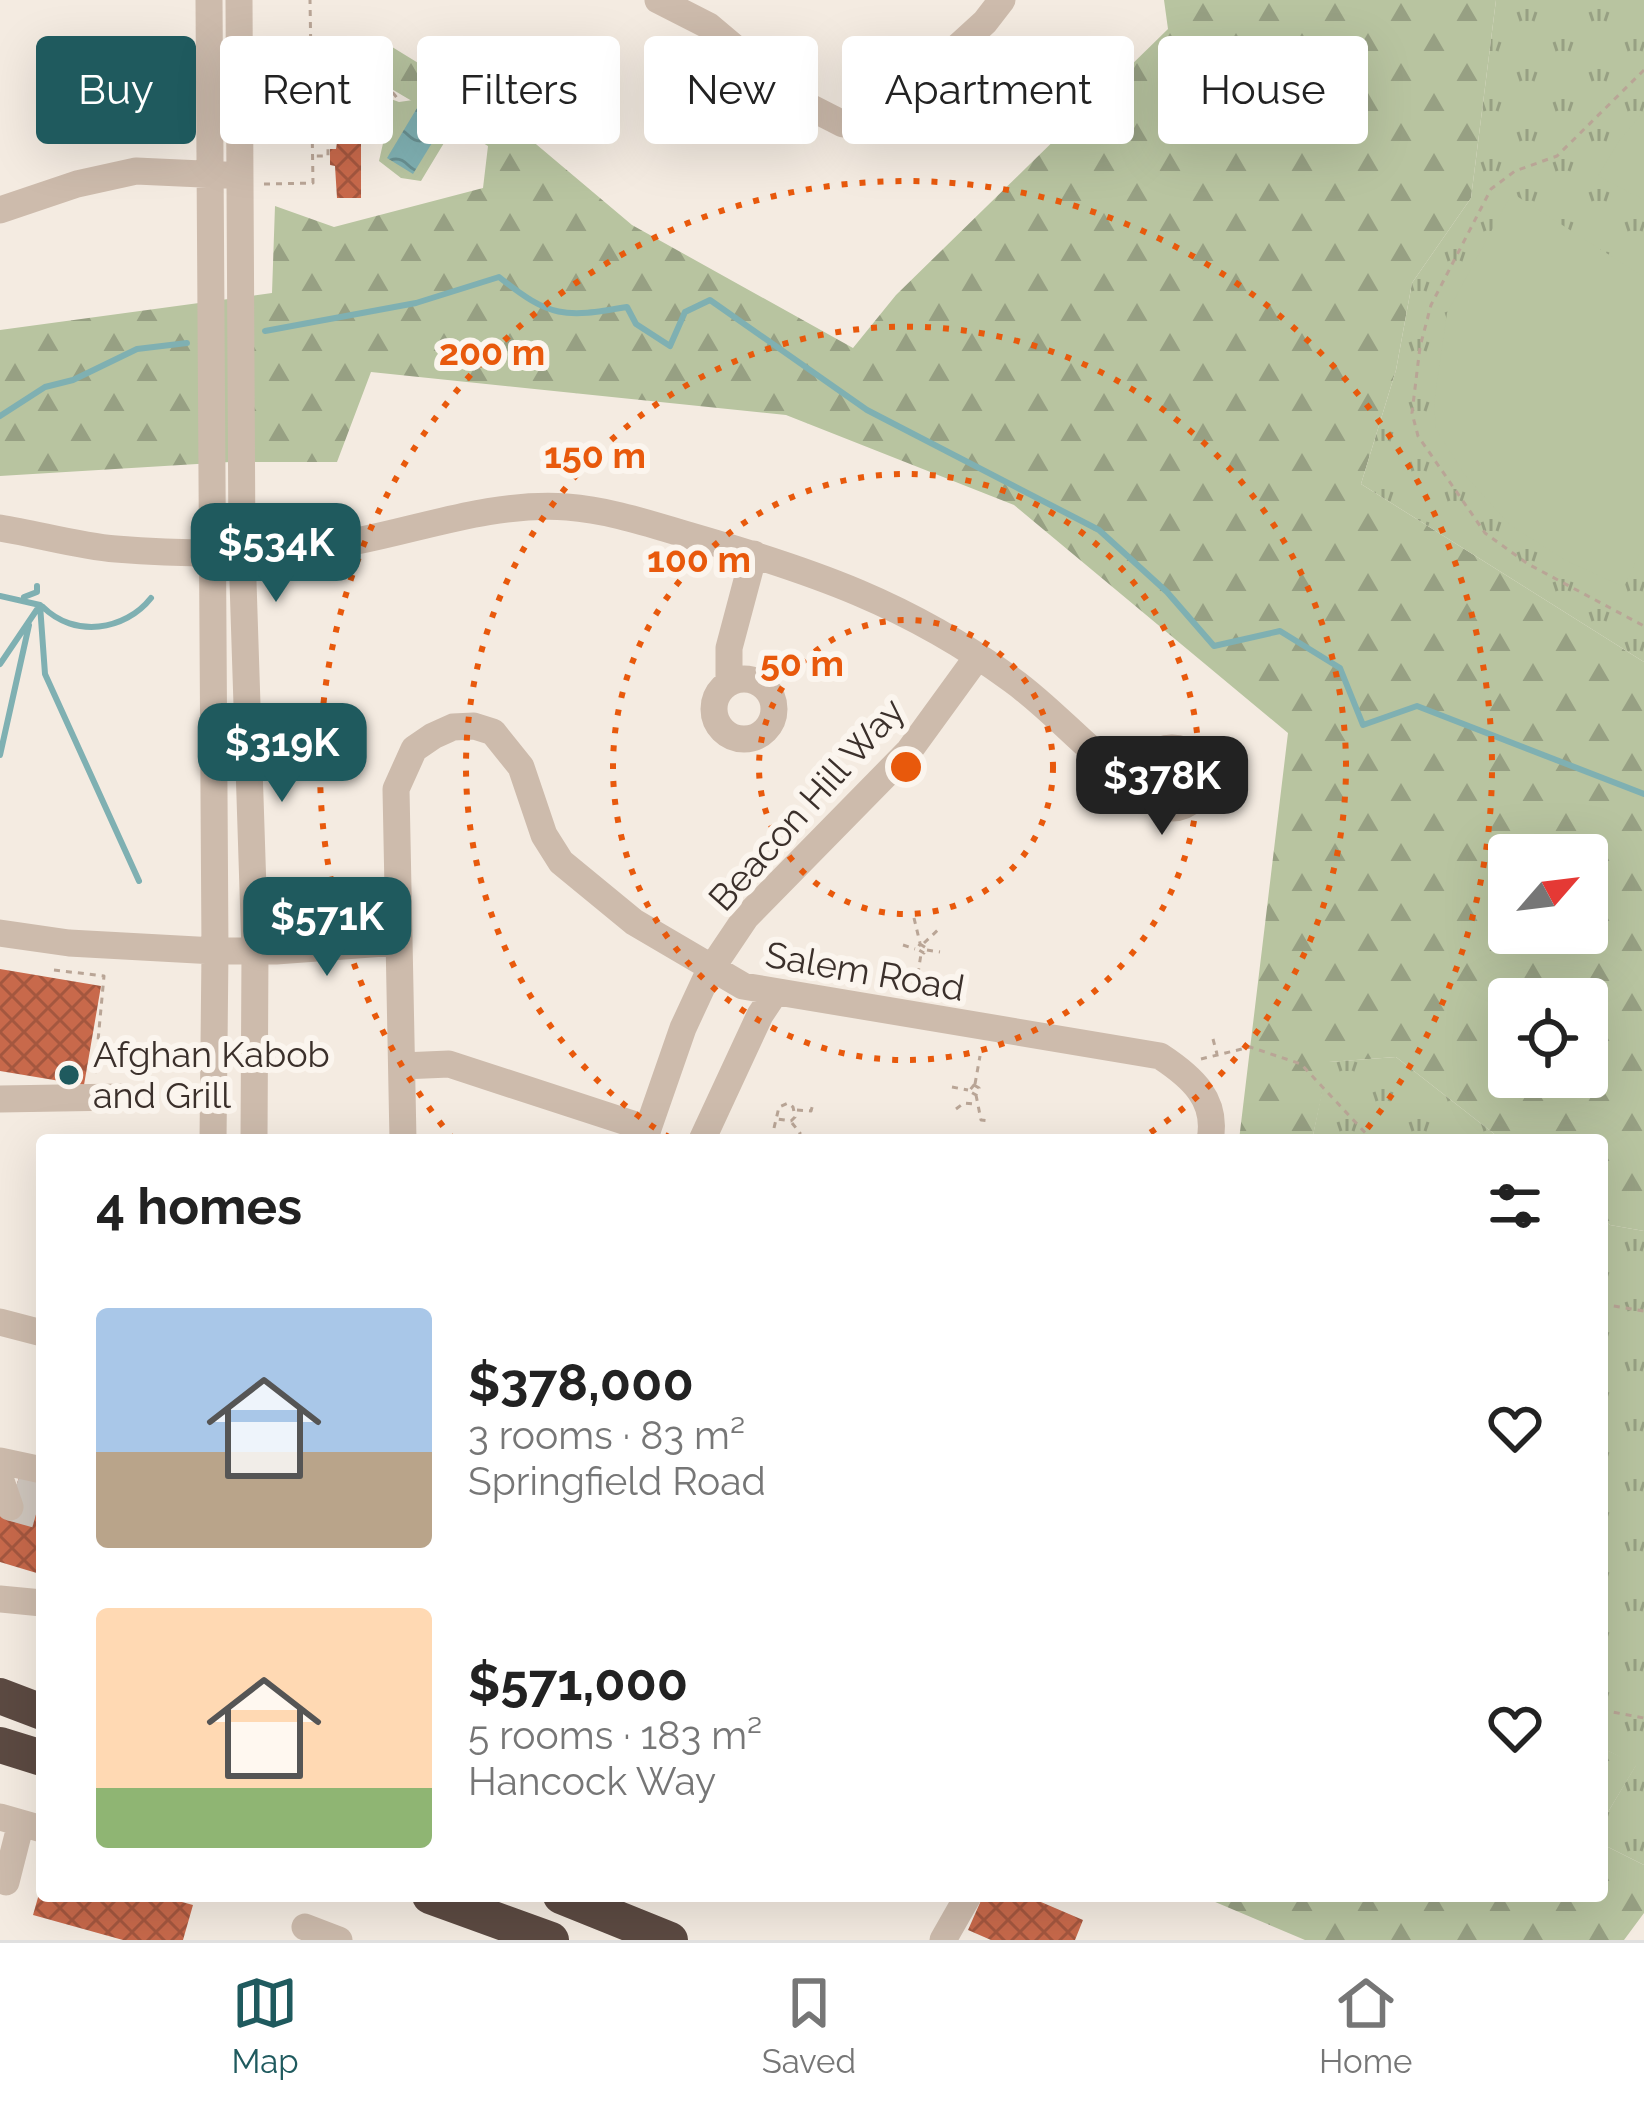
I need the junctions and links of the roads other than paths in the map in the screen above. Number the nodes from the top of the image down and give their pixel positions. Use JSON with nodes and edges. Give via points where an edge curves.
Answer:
{"nodes":[{"id":1,"x":208,"y":0,"type":"edge"},
{"id":2,"x":239,"y":0,"type":"edge"},
{"id":3,"x":658,"y":0,"type":"edge"},
{"id":4,"x":1002,"y":0,"type":"edge"},
{"id":5,"x":210,"y":175,"type":"junction"},
{"id":6,"x":251,"y":183,"type":"junction"},
{"id":7,"x":0,"y":210,"type":"edge"},
{"id":8,"x":0,"y":528,"type":"edge"},
{"id":9,"x":212,"y":550,"type":"junction"},
{"id":10,"x":242,"y":551,"type":"junction"},
{"id":11,"x":754,"y":554,"type":"junction"},
{"id":12,"x":978,"y":656,"type":"junction"},
{"id":13,"x":729,"y":682,"type":"dead end"},
{"id":14,"x":1142,"y":783,"type":"dead end"},
{"id":15,"x":0,"y":933,"type":"edge"},
{"id":16,"x":398,"y":942,"type":"junction"},
{"id":17,"x":215,"y":951,"type":"junction"},
{"id":18,"x":255,"y":951,"type":"junction"},
{"id":19,"x":712,"y":968,"type":"junction"},
{"id":20,"x":774,"y":994,"type":"junction"},
{"id":21,"x":403,"y":1066,"type":"junction"},
{"id":22,"x":107,"y":1092,"type":"road end"},
{"id":23,"x":0,"y":1100,"type":"edge"},
{"id":24,"x":1212,"y":1131,"type":"edge"},
{"id":25,"x":213,"y":1134,"type":"edge"},
{"id":26,"x":254,"y":1134,"type":"edge"},
{"id":27,"x":404,"y":1134,"type":"edge"},
{"id":28,"x":646,"y":1134,"type":"edge"},
{"id":29,"x":705,"y":1134,"type":"edge"},
{"id":30,"x":2,"y":1328,"type":"edge"},
{"id":31,"x":36,"y":1332,"type":"edge"},
{"id":32,"x":0,"y":1599,"type":"edge"},
{"id":33,"x":36,"y":1602,"type":"edge"},
{"id":34,"x":36,"y":1689,"type":"edge"},
{"id":35,"x":0,"y":1692,"type":"edge"},
{"id":36,"x":36,"y":1709,"type":"edge"},
{"id":37,"x":0,"y":1745,"type":"edge"},
{"id":38,"x":36,"y":1756,"type":"edge"},
{"id":39,"x":21,"y":1823,"type":"edge"},
{"id":40,"x":6,"y":1882,"type":"dead end"},
{"id":41,"x":446,"y":1902,"type":"edge"},
{"id":42,"x":575,"y":1902,"type":"edge"},
{"id":43,"x":965,"y":1902,"type":"edge"},
{"id":44,"x":305,"y":1927,"type":"dead end"},
{"id":45,"x":339,"y":1940,"type":"edge"},
{"id":46,"x":551,"y":1940,"type":"edge"},
{"id":47,"x":670,"y":1940,"type":"edge"},
{"id":48,"x":943,"y":1940,"type":"edge"}],
"edges":[{"from":1,"to":5,"type":"street"},
{"from":2,"to":6,"type":"street"},
{"from":3,"to":4,"type":"street","via":[[710,26],[798,101],[843,124],[880,117]]},
{"from":5,"to":6,"type":"street"},
{"from":5,"to":7,"type":"street","via":[[136,171]]},
{"from":5,"to":9,"type":"street"},
{"from":6,"to":10,"type":"street"},
{"from":8,"to":9,"type":"street","via":[[114,549]]},
{"from":9,"to":10,"type":"street"},
{"from":9,"to":17,"type":"street"},
{"from":10,"to":11,"type":"street","via":[[320,548],[458,516],[565,507]]},
{"from":10,"to":18,"type":"street"},
{"from":11,"to":12,"type":"street","via":[[877,598]]},
{"from":11,"to":13,"type":"street"},
{"from":12,"to":14,"type":"street","via":[[1102,760]]},
{"from":12,"to":19,"type":"street","name":"Beacon Hill Way","via":[[909,751],[746,917]]},
{"from":15,"to":17,"type":"street"},
{"from":16,"to":18,"type":"street"},
{"from":16,"to":19,"type":"street","name":"Salem Road","via":[[396,788],[414,748],[453,727],[474,726],[493,732],[521,767],[561,862],[634,922]]},
{"from":16,"to":21,"type":"street","name":"Salem Road"},
{"from":17,"to":18,"type":"street"},
{"from":17,"to":25,"type":"street"},
{"from":18,"to":26,"type":"street"},
{"from":19,"to":20,"type":"street","name":"Salem Road"},
{"from":19,"to":28,"type":"street","name":"Beacon Hill Way"},
{"from":20,"to":24,"type":"street","name":"Salem Road","via":[[1160,1056],[1203,1091]]},
{"from":20,"to":29,"type":"street"},
{"from":21,"to":27,"type":"street","name":"Salem Road"},
{"from":21,"to":28,"type":"street","via":[[449,1064]]},
{"from":22,"to":23,"type":"street"},
{"from":30,"to":31,"type":"street"},
{"from":32,"to":33,"type":"street"},
{"from":34,"to":35,"type":"highway"},
{"from":35,"to":36,"type":"highway"},
{"from":37,"to":38,"type":"highway"},
{"from":39,"to":40,"type":"street"},
{"from":41,"to":46,"type":"highway"},
{"from":42,"to":47,"type":"highway"},
{"from":43,"to":48,"type":"street"},
{"from":44,"to":45,"type":"street"}]}
